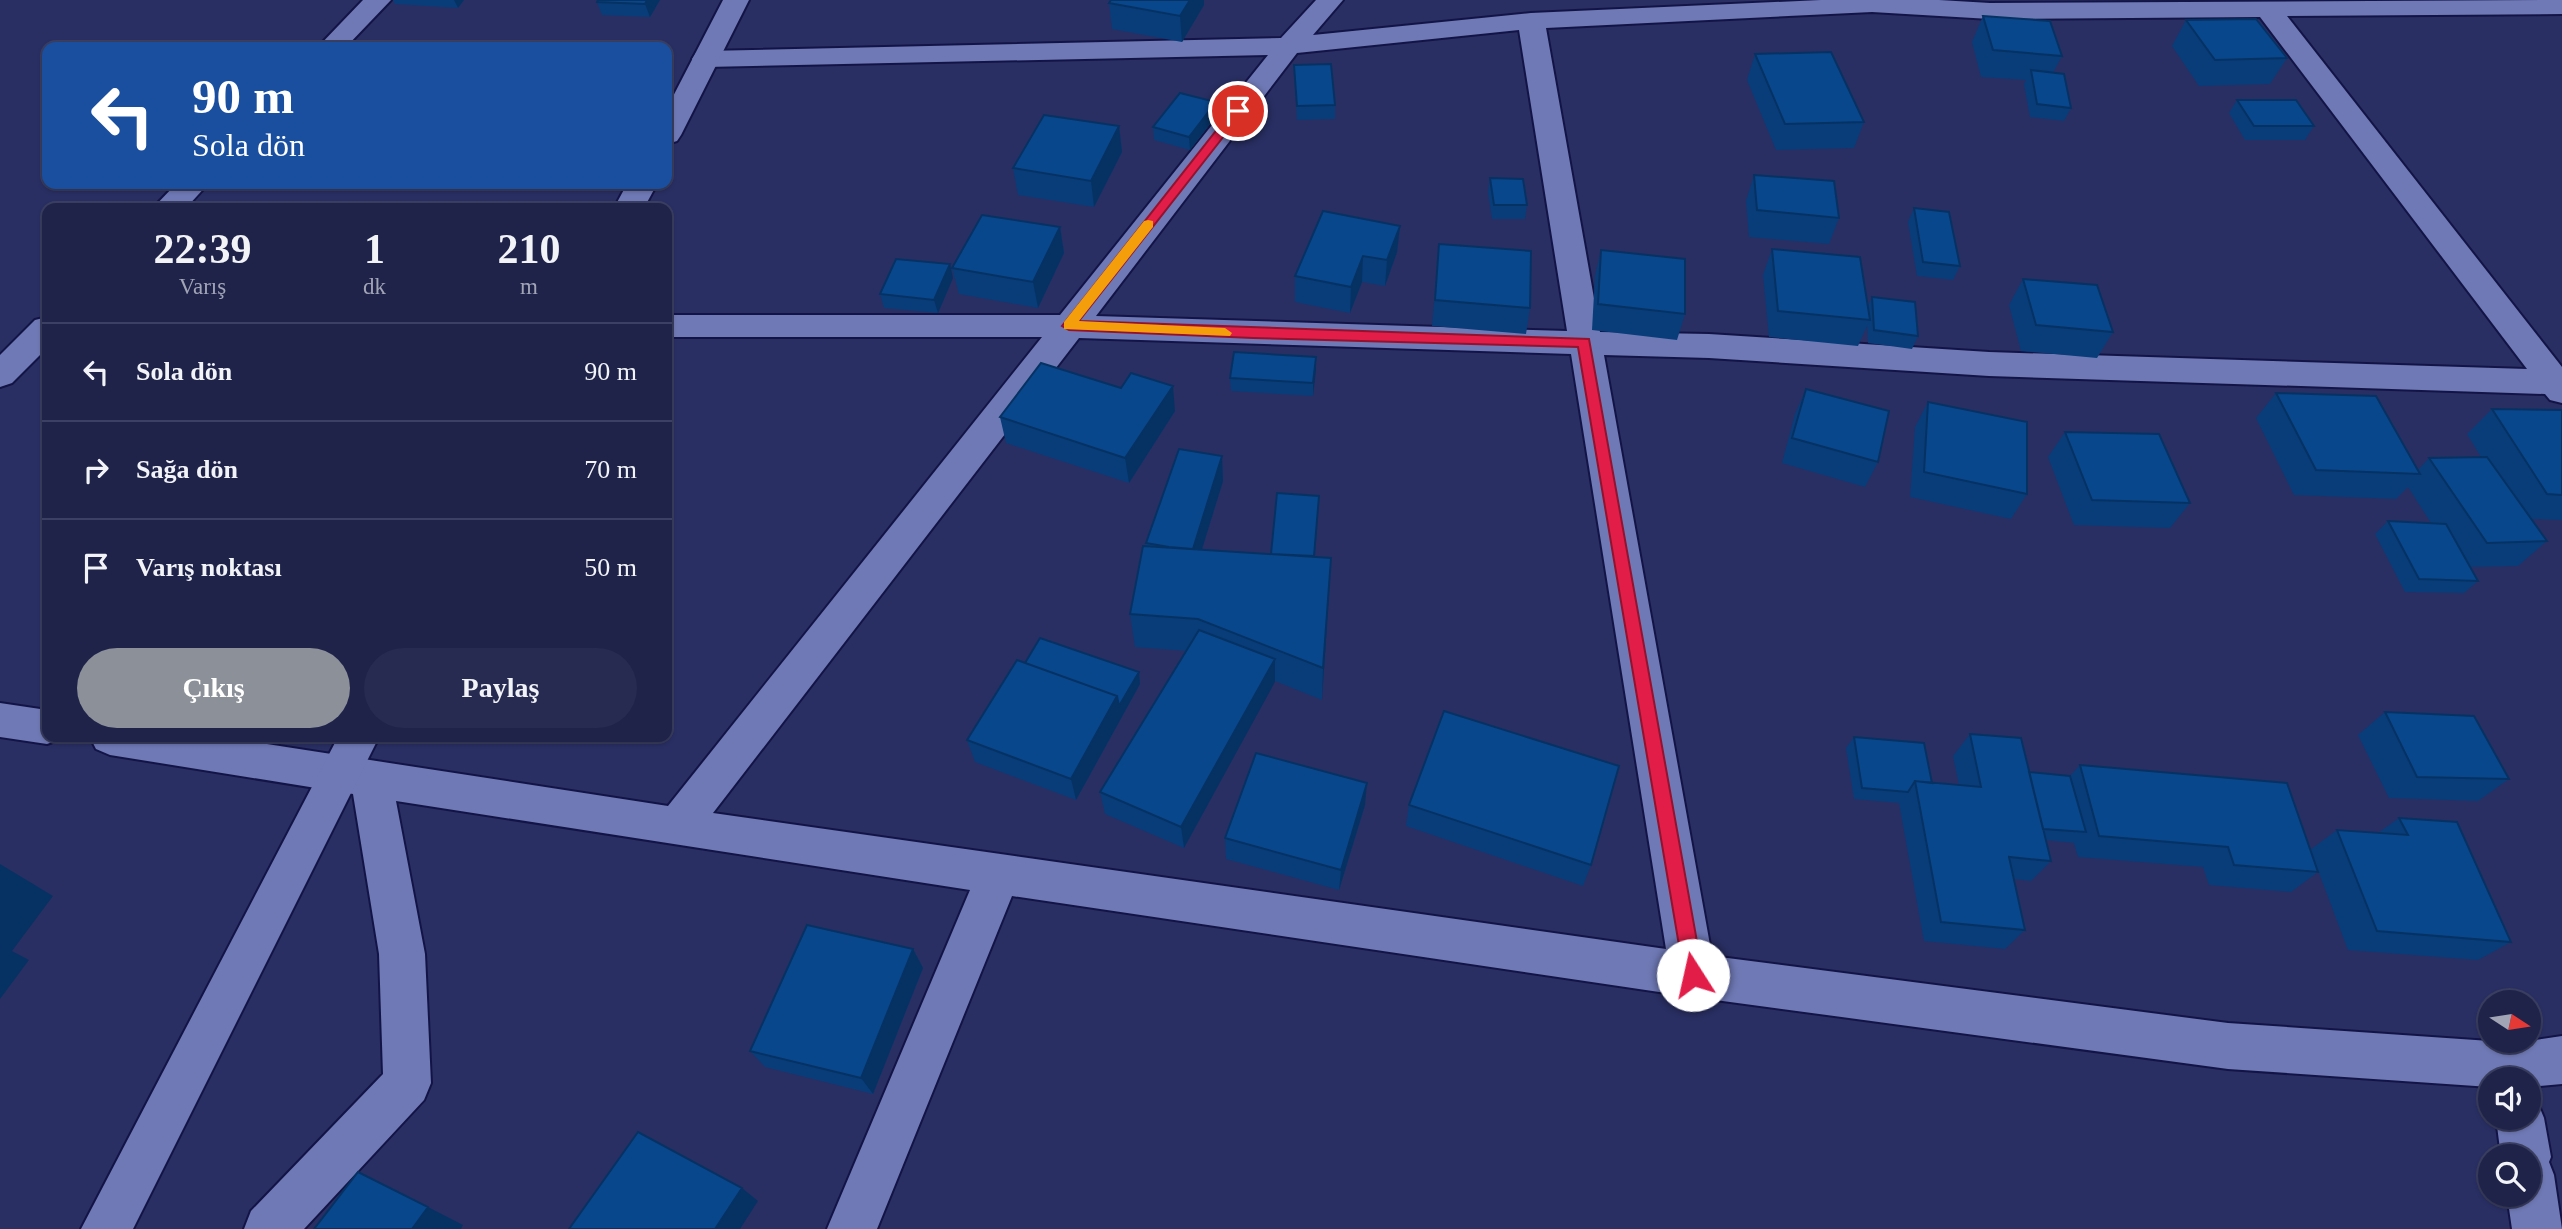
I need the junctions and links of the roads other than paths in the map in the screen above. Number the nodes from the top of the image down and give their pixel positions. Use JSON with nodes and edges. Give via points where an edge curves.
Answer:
{"nodes":[{"id":1,"x":378,"y":0,"type":"edge"},
{"id":2,"x":736,"y":0,"type":"edge"},
{"id":3,"x":1330,"y":0,"type":"edge"},
{"id":4,"x":1822,"y":0,"type":"edge"},
{"id":5,"x":2264,"y":4,"type":"edge"},
{"id":6,"x":1864,"y":6,"type":"junction"},
{"id":7,"x":2562,"y":6,"type":"edge"},
{"id":8,"x":1531,"y":21,"type":"junction"},
{"id":9,"x":336,"y":42,"type":"edge"},
{"id":10,"x":1289,"y":46,"type":"junction"},
{"id":11,"x":706,"y":59,"type":"junction"},
{"id":12,"x":672,"y":125,"type":"edge"},
{"id":13,"x":188,"y":189,"type":"edge"},
{"id":14,"x":173,"y":203,"type":"edge"},
{"id":15,"x":672,"y":326,"type":"edge"},
{"id":16,"x":1069,"y":326,"type":"junction"},
{"id":17,"x":42,"y":333,"type":"edge"},
{"id":18,"x":1584,"y":342,"type":"junction"},
{"id":19,"x":0,"y":375,"type":"edge"},
{"id":20,"x":2559,"y":385,"type":"edge"},
{"id":21,"x":0,"y":720,"type":"edge"},
{"id":22,"x":42,"y":726,"type":"edge"},
{"id":23,"x":159,"y":742,"type":"edge"},
{"id":24,"x":357,"y":762,"type":"edge"},
{"id":25,"x":677,"y":827,"type":"junction"},
{"id":26,"x":999,"y":874,"type":"junction"},
{"id":27,"x":1693,"y":975,"type":"junction"},
{"id":28,"x":2562,"y":1060,"type":"edge"},
{"id":29,"x":2534,"y":1067,"type":"edge"},
{"id":30,"x":2478,"y":1069,"type":"edge"},
{"id":31,"x":2534,"y":1207,"type":"edge"},
{"id":32,"x":106,"y":1229,"type":"edge"},
{"id":33,"x":270,"y":1229,"type":"edge"},
{"id":34,"x":852,"y":1229,"type":"edge"},
{"id":35,"x":2537,"y":1229,"type":"edge"}],
"edges":[{"from":1,"to":9,"type":"street"},
{"from":2,"to":11,"type":"street"},
{"from":3,"to":10,"type":"street"},
{"from":4,"to":6,"type":"street"},
{"from":5,"to":6,"type":"street","via":[[1990,11]]},
{"from":5,"to":7,"type":"street"},
{"from":5,"to":20,"type":"street"},
{"from":6,"to":8,"type":"street"},
{"from":8,"to":10,"type":"street"},
{"from":8,"to":18,"type":"street"},
{"from":10,"to":11,"type":"street"},
{"from":10,"to":16,"type":"street"},
{"from":11,"to":12,"type":"street"},
{"from":13,"to":14,"type":"street"},
{"from":15,"to":16,"type":"street"},
{"from":16,"to":18,"type":"street"},
{"from":16,"to":25,"type":"street"},
{"from":17,"to":19,"type":"street"},
{"from":18,"to":20,"type":"street","via":[[1989,364]]},
{"from":18,"to":27,"type":"street"},
{"from":21,"to":22,"type":"street"},
{"from":23,"to":24,"type":"street"},
{"from":24,"to":25,"type":"street"},
{"from":24,"to":32,"type":"street"},
{"from":24,"to":33,"type":"street","via":[[402,954],[407,1083]]},
{"from":25,"to":26,"type":"street"},
{"from":26,"to":27,"type":"street"},
{"from":26,"to":34,"type":"street"},
{"from":27,"to":30,"type":"street","via":[[2228,1046]]},
{"from":28,"to":29,"type":"street"},
{"from":31,"to":35,"type":"street"}]}
